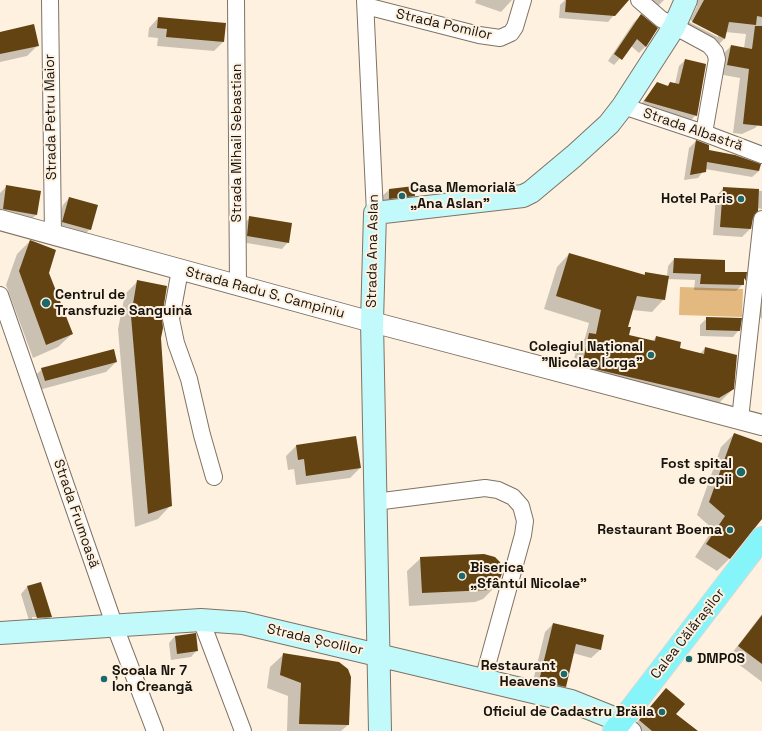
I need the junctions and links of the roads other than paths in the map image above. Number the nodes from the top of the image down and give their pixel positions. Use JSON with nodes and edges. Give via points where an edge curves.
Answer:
{"nodes":[{"id":1,"x":50,"y":0,"type":"edge"},
{"id":2,"x":236,"y":0,"type":"edge"},
{"id":3,"x":523,"y":0,"type":"edge"},
{"id":4,"x":640,"y":0,"type":"edge"},
{"id":5,"x":686,"y":0,"type":"edge"},
{"id":6,"x":365,"y":3,"type":"edge"},
{"id":7,"x":674,"y":27,"type":"junction"},
{"id":8,"x":623,"y":106,"type":"junction"},
{"id":9,"x":704,"y":133,"type":"junction"},
{"id":10,"x":762,"y":155,"type":"edge"},
{"id":11,"x":375,"y":213,"type":"junction"},
{"id":12,"x":762,"y":219,"type":"edge"},
{"id":13,"x":0,"y":220,"type":"edge"},
{"id":14,"x":53,"y":235,"type":"junction"},
{"id":15,"x":180,"y":270,"type":"junction"},
{"id":16,"x":238,"y":286,"type":"junction"},
{"id":17,"x":0,"y":296,"type":"edge"},
{"id":18,"x":757,"y":315,"type":"edge"},
{"id":19,"x":372,"y":322,"type":"junction"},
{"id":20,"x":740,"y":418,"type":"junction"},
{"id":21,"x":762,"y":425,"type":"edge"},
{"id":22,"x":214,"y":477,"type":"dead end"},
{"id":23,"x":375,"y":502,"type":"junction"},
{"id":24,"x":762,"y":538,"type":"edge"},
{"id":25,"x":201,"y":620,"type":"junction"},
{"id":26,"x":114,"y":624,"type":"junction"},
{"id":27,"x":0,"y":632,"type":"edge"},
{"id":28,"x":377,"y":655,"type":"junction"},
{"id":29,"x":483,"y":680,"type":"junction"},
{"id":30,"x":623,"y":728,"type":"edge"},
{"id":31,"x":155,"y":731,"type":"edge"},
{"id":32,"x":243,"y":731,"type":"edge"},
{"id":33,"x":380,"y":731,"type":"edge"}],
"edges":[{"from":1,"to":14,"type":"street","name":"Strada Petru Maior"},
{"from":2,"to":16,"type":"street","name":"Strada Mihail Sebastian"},
{"from":3,"to":6,"type":"street","name":"Strada Pomilor","via":[[515,27],[511,33],[500,38],[479,35]]},
{"from":4,"to":7,"type":"street"},
{"from":5,"to":7,"type":"main road"},
{"from":6,"to":11,"type":"street","name":"Strada Ana Aslan"},
{"from":7,"to":8,"type":"main road"},
{"from":7,"to":9,"type":"street","via":[[709,45],[717,55]]},
{"from":8,"to":9,"type":"street","name":"Strada Albastră"},
{"from":8,"to":11,"type":"main road","via":[[609,124],[528,194]]},
{"from":9,"to":10,"type":"street","name":"Strada Albastră"},
{"from":11,"to":19,"type":"main road","name":"Strada Ana Aslan"},
{"from":12,"to":18,"type":"street"},
{"from":13,"to":14,"type":"street","name":"Strada Radu S. Campiniu"},
{"from":14,"to":15,"type":"street","name":"Strada Radu S. Campiniu"},
{"from":15,"to":16,"type":"street","name":"Strada Radu S. Campiniu"},
{"from":15,"to":22,"type":"street","via":[[172,318],[176,343],[190,379]]},
{"from":16,"to":19,"type":"street","name":"Strada Radu S. Campiniu"},
{"from":17,"to":26,"type":"street","name":"Strada Frumoasă"},
{"from":18,"to":20,"type":"street"},
{"from":19,"to":20,"type":"street","name":"Strada Radu S. Campiniu"},
{"from":19,"to":23,"type":"main road","name":"Strada Ana Aslan"},
{"from":20,"to":21,"type":"street","name":"Strada Radu S. Campiniu"},
{"from":23,"to":28,"type":"main road","name":"Strada Ana Aslan"},
{"from":23,"to":29,"type":"street","via":[[485,488],[498,490],[513,497],[521,506],[525,521],[523,535]]},
{"from":24,"to":30,"type":"main road","name":"Calea Călărașilor"},
{"from":25,"to":26,"type":"main road","name":"Strada Școlilor"},
{"from":25,"to":28,"type":"main road","name":"Strada Școlilor","via":[[242,623]]},
{"from":25,"to":32,"type":"street"},
{"from":26,"to":27,"type":"main road","name":"Strada Școlilor"},
{"from":26,"to":31,"type":"street","name":"Strada Frumoasă"},
{"from":28,"to":29,"type":"main road","name":"Strada Școlilor"},
{"from":28,"to":33,"type":"main road","name":"Strada Ana Aslan"},
{"from":29,"to":30,"type":"main road","name":"Strada Școlilor","via":[[571,701]]}]}
